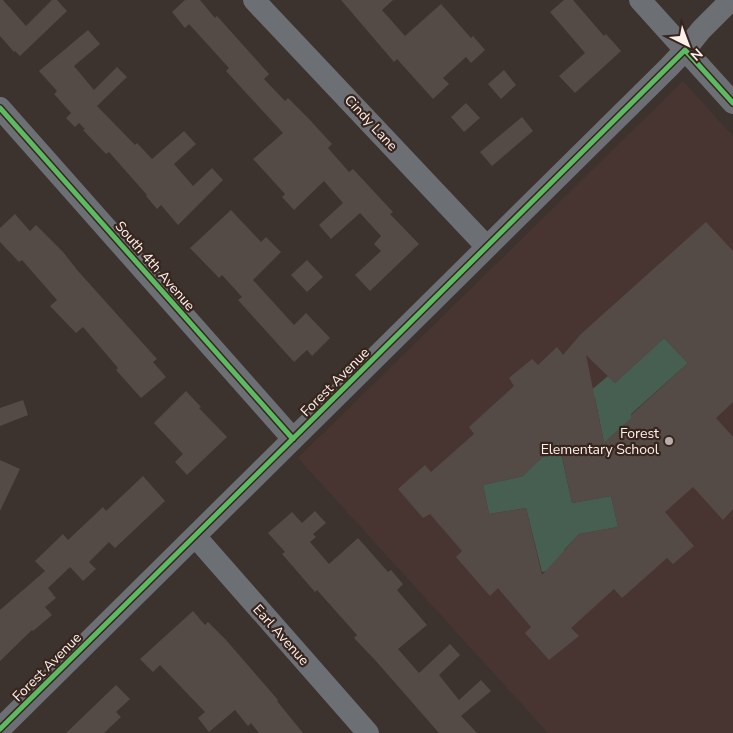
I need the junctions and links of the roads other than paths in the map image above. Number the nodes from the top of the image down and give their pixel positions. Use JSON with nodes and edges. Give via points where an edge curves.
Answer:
{"nodes":[{"id":1,"x":254,"y":0,"type":"edge"},
{"id":2,"x":640,"y":0,"type":"edge"},
{"id":3,"x":731,"y":0,"type":"edge"},
{"id":4,"x":685,"y":50,"type":"junction"},
{"id":5,"x":733,"y":103,"type":"edge"},
{"id":6,"x":0,"y":108,"type":"edge"},
{"id":7,"x":488,"y":246,"type":"junction"},
{"id":8,"x":293,"y":439,"type":"junction"},
{"id":9,"x":194,"y":536,"type":"junction"},
{"id":10,"x":2,"y":730,"type":"edge"},
{"id":11,"x":368,"y":733,"type":"edge"}],
"edges":[{"from":1,"to":7,"type":"street","name":"Cindy Lane"},
{"from":2,"to":4,"type":"street"},
{"from":3,"to":4,"type":"street","name":"Forest Avenue"},
{"from":4,"to":5,"type":"street"},
{"from":4,"to":7,"type":"street","name":"Forest Avenue"},
{"from":6,"to":8,"type":"street","name":"South 4th Avenue"},
{"from":7,"to":8,"type":"street","name":"Forest Avenue"},
{"from":8,"to":9,"type":"street","name":"Forest Avenue"},
{"from":9,"to":10,"type":"street","name":"Forest Avenue"},
{"from":9,"to":11,"type":"street","name":"Earl Avenue"}]}
